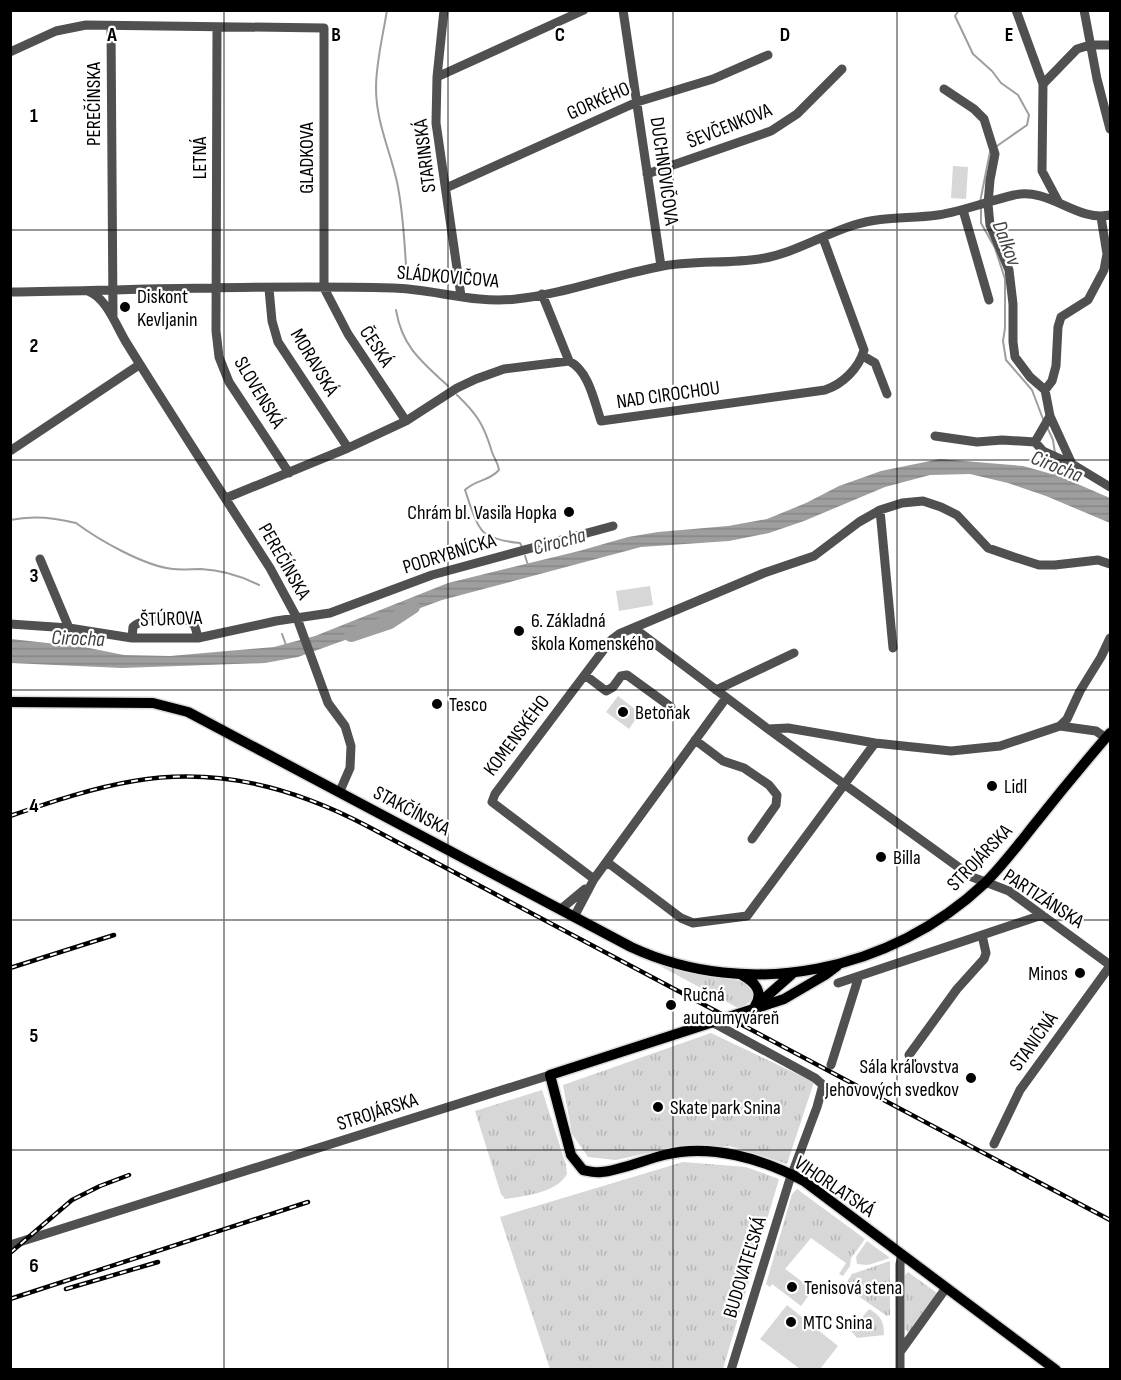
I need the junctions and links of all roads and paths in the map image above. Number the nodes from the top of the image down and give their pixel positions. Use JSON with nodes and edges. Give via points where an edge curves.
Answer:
{"nodes":[{"id":1,"x":444,"y":10,"type":"edge"},
{"id":2,"x":584,"y":10,"type":"edge"},
{"id":3,"x":623,"y":10,"type":"edge"},
{"id":4,"x":1017,"y":10,"type":"edge"},
{"id":5,"x":1083,"y":10,"type":"edge"},
{"id":6,"x":111,"y":26,"type":"junction"},
{"id":7,"x":217,"y":27,"type":"junction"},
{"id":8,"x":1090,"y":45,"type":"junction"},
{"id":9,"x":1110,"y":45,"type":"edge"},
{"id":10,"x":10,"y":52,"type":"edge"},
{"id":11,"x":768,"y":55,"type":"dead end"},
{"id":12,"x":842,"y":69,"type":"dead end"},
{"id":13,"x":437,"y":77,"type":"junction"},
{"id":14,"x":1042,"y":84,"type":"junction"},
{"id":15,"x":944,"y":89,"type":"dead end"},
{"id":16,"x":637,"y":102,"type":"junction"},
{"id":17,"x":1110,"y":129,"type":"edge"},
{"id":18,"x":1042,"y":171,"type":"junction"},
{"id":19,"x":647,"y":174,"type":"junction"},
{"id":20,"x":446,"y":188,"type":"junction"},
{"id":21,"x":1037,"y":195,"type":"junction"},
{"id":22,"x":1058,"y":201,"type":"junction"},
{"id":23,"x":984,"y":205,"type":"junction"},
{"id":24,"x":963,"y":210,"type":"junction"},
{"id":25,"x":1106,"y":216,"type":"edge"},
{"id":26,"x":824,"y":238,"type":"junction"},
{"id":27,"x":661,"y":266,"type":"junction"},
{"id":28,"x":324,"y":288,"type":"junction"},
{"id":29,"x":216,"y":289,"type":"junction"},
{"id":30,"x":269,"y":289,"type":"junction"},
{"id":31,"x":87,"y":291,"type":"junction"},
{"id":32,"x":10,"y":292,"type":"edge"},
{"id":33,"x":115,"y":293,"type":"junction"},
{"id":34,"x":542,"y":294,"type":"junction"},
{"id":35,"x":461,"y":296,"type":"junction"},
{"id":36,"x":989,"y":300,"type":"dead end"},
{"id":37,"x":102,"y":303,"type":"junction"},
{"id":38,"x":105,"y":313,"type":"junction"},
{"id":39,"x":116,"y":327,"type":"junction"},
{"id":40,"x":863,"y":356,"type":"junction"},
{"id":41,"x":569,"y":361,"type":"junction"},
{"id":42,"x":140,"y":365,"type":"junction"},
{"id":43,"x":1045,"y":390,"type":"junction"},
{"id":44,"x":887,"y":394,"type":"dead end"},
{"id":45,"x":1049,"y":417,"type":"junction"},
{"id":46,"x":406,"y":421,"type":"junction"},
{"id":47,"x":935,"y":436,"type":"dead end"},
{"id":48,"x":1035,"y":442,"type":"junction"},
{"id":49,"x":348,"y":448,"type":"junction"},
{"id":50,"x":10,"y":451,"type":"edge"},
{"id":51,"x":1072,"y":464,"type":"junction"},
{"id":52,"x":289,"y":473,"type":"junction"},
{"id":53,"x":1110,"y":487,"type":"edge"},
{"id":54,"x":226,"y":498,"type":"junction"},
{"id":55,"x":880,"y":510,"type":"junction"},
{"id":56,"x":613,"y":526,"type":"dead end"},
{"id":57,"x":40,"y":559,"type":"dead end"},
{"id":58,"x":1110,"y":564,"type":"edge"},
{"id":59,"x":298,"y":621,"type":"junction"},
{"id":60,"x":10,"y":624,"type":"edge"},
{"id":61,"x":69,"y":628,"type":"junction"},
{"id":62,"x":638,"y":631,"type":"junction"},
{"id":63,"x":132,"y":638,"type":"junction"},
{"id":64,"x":198,"y":638,"type":"junction"},
{"id":65,"x":1110,"y":638,"type":"edge"},
{"id":66,"x":893,"y":648,"type":"dead end"},
{"id":67,"x":794,"y":654,"type":"dead end"},
{"id":68,"x":585,"y":675,"type":"junction"},
{"id":69,"x":716,"y":690,"type":"junction"},
{"id":70,"x":726,"y":698,"type":"junction"},
{"id":71,"x":10,"y":702,"type":"edge"},
{"id":72,"x":671,"y":707,"type":"dead end"},
{"id":73,"x":1060,"y":726,"type":"junction"},
{"id":74,"x":768,"y":729,"type":"junction"},
{"id":75,"x":1108,"y":736,"type":"edge"},
{"id":76,"x":695,"y":740,"type":"junction"},
{"id":77,"x":876,"y":743,"type":"junction"},
{"id":78,"x":845,"y":783,"type":"junction"},
{"id":79,"x":340,"y":791,"type":"junction"},
{"id":80,"x":752,"y":839,"type":"dead end"},
{"id":81,"x":607,"y":862,"type":"junction"},
{"id":82,"x":591,"y":882,"type":"junction"},
{"id":83,"x":986,"y":882,"type":"junction"},
{"id":84,"x":561,"y":909,"type":"junction"},
{"id":85,"x":1042,"y":915,"type":"junction"},
{"id":86,"x":574,"y":917,"type":"junction"},
{"id":87,"x":982,"y":935,"type":"junction"},
{"id":88,"x":840,"y":964,"type":"junction"},
{"id":89,"x":1110,"y":965,"type":"edge"},
{"id":90,"x":792,"y":973,"type":"junction"},
{"id":91,"x":742,"y":975,"type":"junction"},
{"id":92,"x":860,"y":976,"type":"junction"},
{"id":93,"x":838,"y":982,"type":"dead end"},
{"id":94,"x":791,"y":994,"type":"junction"},
{"id":95,"x":755,"y":1006,"type":"junction"},
{"id":96,"x":712,"y":1022,"type":"junction"},
{"id":97,"x":909,"y":1055,"type":"dead end"},
{"id":98,"x":831,"y":1065,"type":"dead end"},
{"id":99,"x":550,"y":1076,"type":"junction"},
{"id":100,"x":994,"y":1144,"type":"dead end"},
{"id":101,"x":792,"y":1175,"type":"junction"},
{"id":102,"x":10,"y":1245,"type":"edge"},
{"id":103,"x":902,"y":1256,"type":"junction"},
{"id":104,"x":946,"y":1288,"type":"junction"},
{"id":105,"x":900,"y":1352,"type":"junction"},
{"id":106,"x":731,"y":1370,"type":"edge"},
{"id":107,"x":900,"y":1370,"type":"edge"},
{"id":108,"x":1056,"y":1370,"type":"edge"}],
"edges":[{"from":1,"to":13,"type":"street","name":"STARINSKÁ"},
{"from":2,"to":13,"type":"street"},
{"from":3,"to":16,"type":"street","name":"DUCHNOVIČOVA"},
{"from":4,"to":14,"type":"street"},
{"from":5,"to":8,"type":"street"},
{"from":6,"to":7,"type":"street"},
{"from":6,"to":10,"type":"street","via":[[56,31]]},
{"from":6,"to":33,"type":"street","name":"PEREČÍNSKA"},
{"from":7,"to":28,"type":"street","name":"GLADKOVA","via":[[324,28]]},
{"from":7,"to":29,"type":"street","name":"LETNÁ"},
{"from":8,"to":9,"type":"street"},
{"from":8,"to":14,"type":"street","via":[[1077,48]]},
{"from":8,"to":17,"type":"street"},
{"from":11,"to":16,"type":"street","name":"GORKÉHO","via":[[713,80]]},
{"from":12,"to":19,"type":"street","name":"ŠEVČENKOVA","via":[[798,114],[771,131]]},
{"from":13,"to":20,"type":"street","name":"STARINSKÁ","via":[[436,123]]},
{"from":14,"to":18,"type":"street"},
{"from":15,"to":23,"type":"street","via":[[984,119],[993,148]]},
{"from":16,"to":19,"type":"street","name":"DUCHNOVIČOVA"},
{"from":16,"to":20,"type":"street","name":"GORKÉHO"},
{"from":18,"to":21,"type":"street"},
{"from":18,"to":22,"type":"street"},
{"from":19,"to":27,"type":"street","name":"DUCHNOVIČOVA"},
{"from":20,"to":35,"type":"street","name":"STARINSKÁ"},
{"from":21,"to":22,"type":"street","name":"SLÁDKOVIČOVA"},
{"from":21,"to":23,"type":"street","name":"SLÁDKOVIČOVA","via":[[1017,195]]},
{"from":22,"to":25,"type":"street","name":"SLÁDKOVIČOVA","via":[[1081,214]]},
{"from":23,"to":24,"type":"street","name":"SLÁDKOVIČOVA"},
{"from":23,"to":43,"type":"street","via":[[1009,270],[1015,357]]},
{"from":24,"to":26,"type":"street","name":"SLÁDKOVIČOVA","via":[[877,219]]},
{"from":24,"to":36,"type":"street"},
{"from":25,"to":43,"type":"street","via":[[1104,270],[1088,300],[1061,317],[1056,366]]},
{"from":26,"to":27,"type":"street","name":"SLÁDKOVIČOVA","via":[[760,259]]},
{"from":26,"to":40,"type":"street","via":[[859,333]]},
{"from":27,"to":34,"type":"street","name":"SLÁDKOVIČOVA"},
{"from":28,"to":30,"type":"street","name":"SLÁDKOVIČOVA"},
{"from":28,"to":35,"type":"street","name":"SLÁDKOVIČOVA","via":[[397,288]]},
{"from":28,"to":46,"type":"street","name":"ČESKÁ","via":[[348,334]]},
{"from":29,"to":30,"type":"street","name":"SLÁDKOVIČOVA"},
{"from":29,"to":33,"type":"street","name":"SLÁDKOVIČOVA"},
{"from":29,"to":52,"type":"street","name":"SLOVENSKÁ","via":[[219,357],[228,382]]},
{"from":30,"to":49,"type":"street","name":"MORAVSKÁ","via":[[278,342]]},
{"from":31,"to":32,"type":"street","name":"SLÁDKOVIČOVA"},
{"from":31,"to":33,"type":"street","name":"SLÁDKOVIČOVA"},
{"from":31,"to":37,"type":"street","name":"PEREČÍNSKA","via":[[96,294]]},
{"from":31,"to":38,"type":"street","name":"PEREČÍNSKA"},
{"from":33,"to":37,"type":"street","via":[[106,293]]},
{"from":33,"to":39,"type":"street","name":"PEREČÍNSKA","via":[[111,312]]},
{"from":34,"to":35,"type":"street","name":"SLÁDKOVIČOVA","via":[[490,301]]},
{"from":34,"to":41,"type":"street"},
{"from":37,"to":38,"type":"street","name":"PEREČÍNSKA"},
{"from":37,"to":39,"type":"street","name":"PEREČÍNSKA"},
{"from":38,"to":39,"type":"street","name":"PEREČÍNSKA"},
{"from":39,"to":42,"type":"street","name":"PEREČÍNSKA"},
{"from":40,"to":41,"type":"street","name":"NAD CIROCHOU","via":[[844,379],[825,390],[602,421],[588,381]]},
{"from":40,"to":44,"type":"street","via":[[875,363]]},
{"from":41,"to":46,"type":"street","via":[[504,369],[476,379]]},
{"from":42,"to":50,"type":"street"},
{"from":42,"to":54,"type":"street","name":"PEREČÍNSKA"},
{"from":43,"to":45,"type":"street"},
{"from":45,"to":48,"type":"street"},
{"from":45,"to":51,"type":"street"},
{"from":46,"to":49,"type":"street"},
{"from":47,"to":48,"type":"street","via":[[977,442]]},
{"from":48,"to":51,"type":"street","via":[[1043,451]]},
{"from":49,"to":52,"type":"street"},
{"from":51,"to":53,"type":"street"},
{"from":52,"to":54,"type":"street"},
{"from":54,"to":59,"type":"street","name":"PEREČÍNSKA"},
{"from":55,"to":58,"type":"street","name":"KOMENSKÉHO","via":[[923,501],[957,515],[988,548],[1014,557],[1039,565],[1098,560]]},
{"from":55,"to":62,"type":"street","name":"KOMENSKÉHO","via":[[814,556],[644,623]]},
{"from":55,"to":66,"type":"street"},
{"from":56,"to":59,"type":"street","name":"PODRYBNÍCKA","via":[[432,574],[330,613]]},
{"from":57,"to":61,"type":"street"},
{"from":59,"to":64,"type":"street","name":"ŠTÚROVA"},
{"from":59,"to":79,"type":"street","name":"PEREČÍNSKA","via":[[328,703],[345,726],[351,746],[350,768]]},
{"from":60,"to":61,"type":"street","name":"ŠTÚROVA"},
{"from":61,"to":63,"type":"street","name":"ŠTÚROVA"},
{"from":62,"to":68,"type":"street","name":"KOMENSKÉHO","via":[[611,640]]},
{"from":62,"to":69,"type":"street"},
{"from":63,"to":64,"type":"street","name":"ŠTÚROVA"},
{"from":63,"to":64,"type":"street","via":[[133,627],[140,622],[180,619],[194,625]]},
{"from":65,"to":73,"type":"street"},
{"from":67,"to":69,"type":"street"},
{"from":68,"to":72,"type":"street","via":[[606,691],[627,675]]},
{"from":68,"to":82,"type":"street","name":"KOMENSKÉHO","via":[[492,802]]},
{"from":69,"to":70,"type":"street"},
{"from":70,"to":74,"type":"street"},
{"from":70,"to":76,"type":"street"},
{"from":71,"to":79,"type":"main road","name":"STAKČÍNSKA","via":[[153,703],[175,707]]},
{"from":73,"to":75,"type":"street"},
{"from":73,"to":77,"type":"street","via":[[1000,746],[951,751]]},
{"from":74,"to":77,"type":"street","via":[[788,728]]},
{"from":74,"to":78,"type":"street"},
{"from":75,"to":83,"type":"main road","name":"STROJÁRSKA"},
{"from":76,"to":80,"type":"street","via":[[723,761],[744,768],[777,795],[776,805]]},
{"from":76,"to":81,"type":"street"},
{"from":77,"to":78,"type":"street"},
{"from":78,"to":81,"type":"street","via":[[747,916],[687,921]]},
{"from":78,"to":83,"type":"street","via":[[972,877]]},
{"from":79,"to":84,"type":"main road","name":"STAKČÍNSKA"},
{"from":81,"to":82,"type":"street"},
{"from":82,"to":84,"type":"street"},
{"from":82,"to":86,"type":"street"},
{"from":83,"to":85,"type":"street","name":"PARTIZÁNSKA","via":[[1009,891]]},
{"from":83,"to":88,"type":"main road","name":"STROJÁRSKA","via":[[932,923]]},
{"from":84,"to":86,"type":"main road","name":"STAKČÍNSKA"},
{"from":85,"to":87,"type":"street"},
{"from":85,"to":89,"type":"street","name":"PARTIZÁNSKA"},
{"from":86,"to":91,"type":"main road","name":"STAKČÍNSKA","via":[[670,963]]},
{"from":87,"to":92,"type":"street"},
{"from":87,"to":97,"type":"street","via":[[984,959]]},
{"from":88,"to":90,"type":"main road","name":"STROJÁRSKA"},
{"from":88,"to":94,"type":"main road","name":"STROJÁRSKA"},
{"from":89,"to":100,"type":"street","name":"STANIČNÁ","via":[[1020,1090]]},
{"from":90,"to":91,"type":"main road","name":"STAKČÍNSKA"},
{"from":90,"to":94,"type":"main road","via":[[795,985]]},
{"from":90,"to":95,"type":"main road","name":"STROJÁRSKA"},
{"from":91,"to":95,"type":"main road","via":[[757,987]]},
{"from":92,"to":93,"type":"street"},
{"from":92,"to":98,"type":"street"},
{"from":94,"to":95,"type":"main road","name":"STROJÁRSKA"},
{"from":95,"to":96,"type":"main road","name":"STROJÁRSKA"},
{"from":96,"to":99,"type":"main road","name":"STROJÁRSKA"},
{"from":96,"to":101,"type":"street","name":"BUDOVATEĽSKÁ","via":[[823,1085]]},
{"from":99,"to":101,"type":"main road","name":"VIHORLATSKÁ","via":[[571,1155],[583,1170],[601,1173],[668,1154],[699,1151],[754,1160]]},
{"from":99,"to":102,"type":"street","name":"STROJÁRSKA"},
{"from":101,"to":103,"type":"main road","name":"VIHORLATSKÁ"},
{"from":101,"to":106,"type":"street","name":"BUDOVATEĽSKÁ"},
{"from":103,"to":104,"type":"main road","name":"VIHORLATSKÁ"},
{"from":103,"to":105,"type":"street"},
{"from":104,"to":105,"type":"street"},
{"from":104,"to":108,"type":"main road","name":"VIHORLATSKÁ"},
{"from":105,"to":107,"type":"street"}]}
